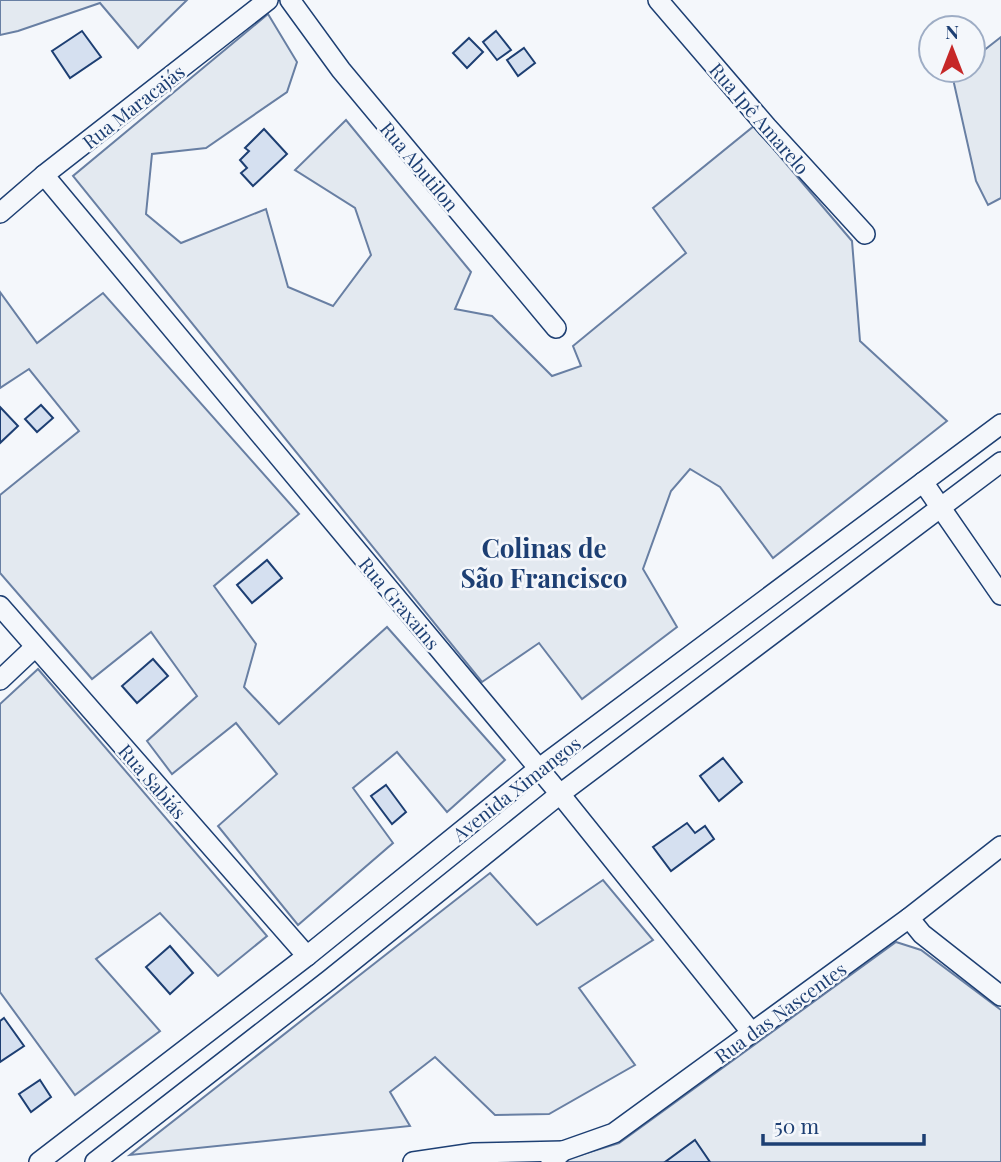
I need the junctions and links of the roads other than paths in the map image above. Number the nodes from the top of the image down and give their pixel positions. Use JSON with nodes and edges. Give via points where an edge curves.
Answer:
{"nodes":[{"id":1,"x":268,"y":0,"type":"edge"},
{"id":2,"x":290,"y":0,"type":"edge"},
{"id":3,"x":658,"y":0,"type":"edge"},
{"id":4,"x":44,"y":175,"type":"junction"},
{"id":5,"x":0,"y":213,"type":"edge"},
{"id":6,"x":864,"y":234,"type":"dead end"},
{"id":7,"x":556,"y":328,"type":"dead end"},
{"id":8,"x":1001,"y":424,"type":"edge"},
{"id":9,"x":1001,"y":462,"type":"edge"},
{"id":10,"x":923,"y":482,"type":"junction"},
{"id":11,"x":940,"y":508,"type":"junction"},
{"id":12,"x":1001,"y":595,"type":"edge"},
{"id":13,"x":0,"y":606,"type":"edge"},
{"id":14,"x":35,"y":647,"type":"junction"},
{"id":15,"x":0,"y":680,"type":"edge"},
{"id":16,"x":538,"y":769,"type":"junction"},
{"id":17,"x":560,"y":794,"type":"junction"},
{"id":18,"x":1001,"y":846,"type":"edge"},
{"id":19,"x":909,"y":918,"type":"junction"},
{"id":20,"x":307,"y":956,"type":"junction"},
{"id":21,"x":1001,"y":996,"type":"edge"},
{"id":22,"x":752,"y":1033,"type":"junction"},
{"id":23,"x":557,"y":1156,"type":"edge"},
{"id":24,"x":39,"y":1162,"type":"edge"},
{"id":25,"x":95,"y":1162,"type":"edge"},
{"id":26,"x":413,"y":1162,"type":"edge"}],
"edges":[{"from":1,"to":4,"type":"street","name":"Rua Maracajás"},
{"from":2,"to":7,"type":"street","name":"Rua Abutilon","via":[[341,70]]},
{"from":3,"to":6,"type":"street","name":"Rua Ipê Amarelo"},
{"from":4,"to":5,"type":"street","name":"Rua Maracajás"},
{"from":4,"to":16,"type":"street","name":"Rua Graxains"},
{"from":8,"to":10,"type":"street","name":"Avenida Ximangos"},
{"from":9,"to":11,"type":"street","name":"Avenida Ximangos"},
{"from":10,"to":11,"type":"street"},
{"from":10,"to":16,"type":"street","name":"Avenida Ximangos"},
{"from":11,"to":12,"type":"street"},
{"from":11,"to":17,"type":"street","name":"Avenida Ximangos"},
{"from":13,"to":14,"type":"street","name":"Rua Sabiás"},
{"from":14,"to":15,"type":"street"},
{"from":14,"to":20,"type":"street","name":"Rua Sabiás"},
{"from":16,"to":17,"type":"street","name":"Rua Graxains"},
{"from":16,"to":20,"type":"street","name":"Avenida Ximangos"},
{"from":17,"to":22,"type":"street","name":"Rua Graxains"},
{"from":17,"to":25,"type":"street","name":"Avenida Ximangos"},
{"from":18,"to":19,"type":"street","name":"Rua das Nascentes"},
{"from":19,"to":21,"type":"street","via":[[922,934]]},
{"from":19,"to":22,"type":"street","name":"Rua das Nascentes"},
{"from":20,"to":24,"type":"street","name":"Avenida Ximangos"},
{"from":22,"to":23,"type":"street","name":"Rua das Nascentes","via":[[614,1133]]},
{"from":23,"to":26,"type":"street","name":"Rua das Nascentes","via":[[474,1153]]}]}
